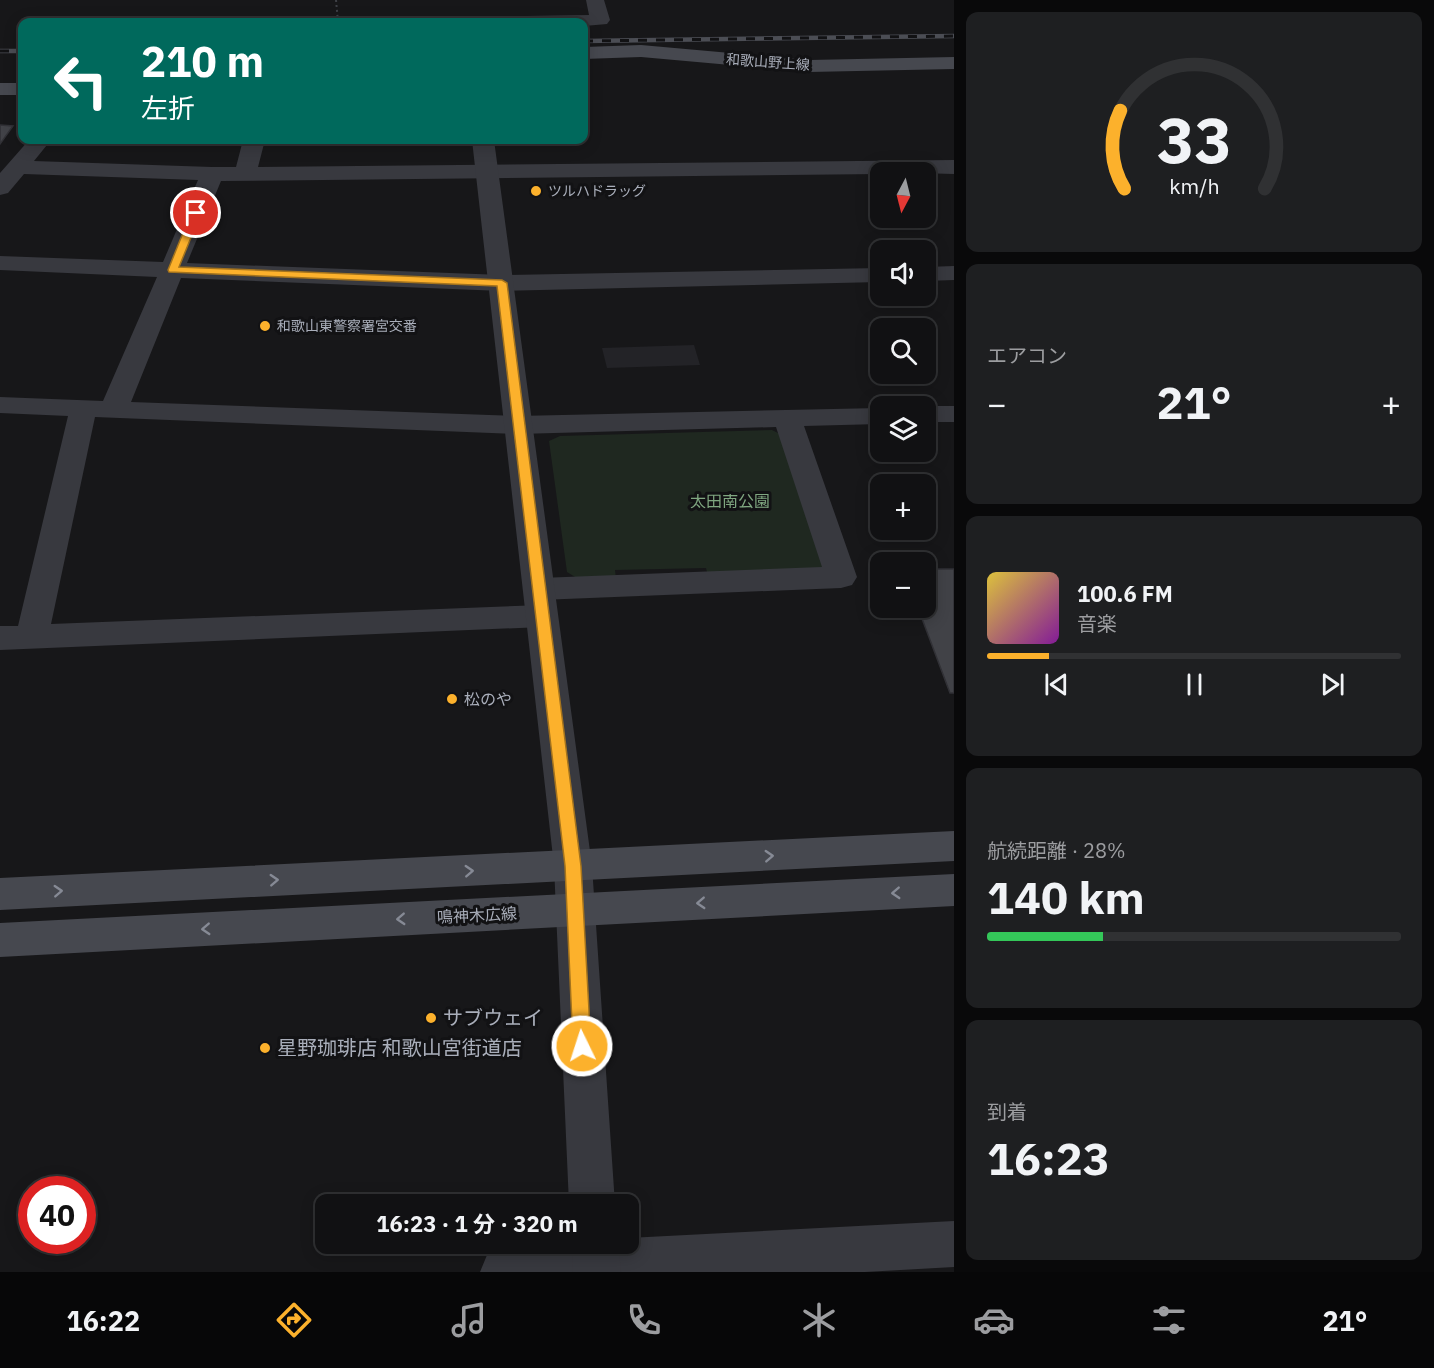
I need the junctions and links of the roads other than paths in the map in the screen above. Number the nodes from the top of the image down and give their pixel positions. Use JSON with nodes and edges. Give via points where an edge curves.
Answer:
{"nodes":[{"id":1,"x":595,"y":0,"type":"edge"},
{"id":2,"x":588,"y":20,"type":"edge"},
{"id":3,"x":588,"y":53,"type":"edge"},
{"id":4,"x":954,"y":63,"type":"edge"},
{"id":5,"x":0,"y":89,"type":"edge"},
{"id":6,"x":18,"y":89,"type":"edge"},
{"id":7,"x":37,"y":144,"type":"edge"},
{"id":8,"x":253,"y":144,"type":"edge"},
{"id":9,"x":483,"y":144,"type":"edge"},
{"id":10,"x":18,"y":166,"type":"junction"},
{"id":11,"x":954,"y":167,"type":"edge"},
{"id":12,"x":486,"y":170,"type":"junction"},
{"id":13,"x":212,"y":174,"type":"junction"},
{"id":14,"x":245,"y":174,"type":"junction"},
{"id":15,"x":0,"y":188,"type":"edge"},
{"id":16,"x":0,"y":263,"type":"edge"},
{"id":17,"x":173,"y":270,"type":"junction"},
{"id":18,"x":954,"y":273,"type":"edge"},
{"id":19,"x":936,"y":274,"type":"edge"},
{"id":20,"x":870,"y":275,"type":"edge"},
{"id":21,"x":502,"y":283,"type":"junction"},
{"id":22,"x":0,"y":405,"type":"edge"},
{"id":23,"x":83,"y":410,"type":"junction"},
{"id":24,"x":113,"y":411,"type":"junction"},
{"id":25,"x":936,"y":414,"type":"edge"},
{"id":26,"x":954,"y":414,"type":"edge"},
{"id":27,"x":870,"y":416,"type":"edge"},
{"id":28,"x":787,"y":419,"type":"junction"},
{"id":29,"x":518,"y":425,"type":"junction"},
{"id":30,"x":541,"y":602,"type":"junction"},
{"id":31,"x":33,"y":637,"type":"junction"},
{"id":32,"x":0,"y":638,"type":"edge"},
{"id":33,"x":954,"y":846,"type":"edge"},
{"id":34,"x":573,"y":866,"type":"junction"},
{"id":35,"x":954,"y":890,"type":"edge"},
{"id":36,"x":0,"y":894,"type":"edge"},
{"id":37,"x":574,"y":910,"type":"junction"},
{"id":38,"x":0,"y":940,"type":"edge"},
{"id":39,"x":591,"y":1194,"type":"edge"},
{"id":40,"x":954,"y":1244,"type":"edge"},
{"id":41,"x":596,"y":1260,"type":"edge"},
{"id":42,"x":504,"y":1272,"type":"edge"}],
"edges":[{"from":1,"to":2,"type":"street","via":[[600,20]]},
{"from":3,"to":4,"type":"main road","name":"和歌山野上線","via":[[640,51],[809,66]]},
{"from":5,"to":6,"type":"main road"},
{"from":7,"to":10,"type":"street"},
{"from":8,"to":14,"type":"street"},
{"from":9,"to":12,"type":"street"},
{"from":10,"to":13,"type":"street"},
{"from":10,"to":15,"type":"street"},
{"from":11,"to":12,"type":"street"},
{"from":12,"to":14,"type":"street"},
{"from":12,"to":21,"type":"street"},
{"from":13,"to":14,"type":"street"},
{"from":13,"to":17,"type":"street"},
{"from":16,"to":17,"type":"street"},
{"from":17,"to":21,"type":"street"},
{"from":17,"to":24,"type":"street"},
{"from":18,"to":19,"type":"street"},
{"from":20,"to":21,"type":"street"},
{"from":21,"to":29,"type":"street"},
{"from":22,"to":23,"type":"street"},
{"from":23,"to":24,"type":"street"},
{"from":23,"to":31,"type":"street"},
{"from":24,"to":29,"type":"street"},
{"from":25,"to":26,"type":"street"},
{"from":27,"to":28,"type":"street"},
{"from":28,"to":29,"type":"street"},
{"from":28,"to":30,"type":"street","via":[[841,577]]},
{"from":29,"to":30,"type":"street"},
{"from":30,"to":31,"type":"street"},
{"from":30,"to":34,"type":"street"},
{"from":31,"to":32,"type":"street"},
{"from":34,"to":33,"type":"main road","one_way":true},
{"from":36,"to":34,"type":"main road","one_way":true},
{"from":34,"to":37,"type":"street"},
{"from":35,"to":37,"type":"main road","name":"鳴神木広線","one_way":true},
{"from":37,"to":38,"type":"main road","name":"鳴神木広線","one_way":true},
{"from":37,"to":39,"type":"street"},
{"from":40,"to":41,"type":"street"},
{"from":41,"to":42,"type":"street"}]}
